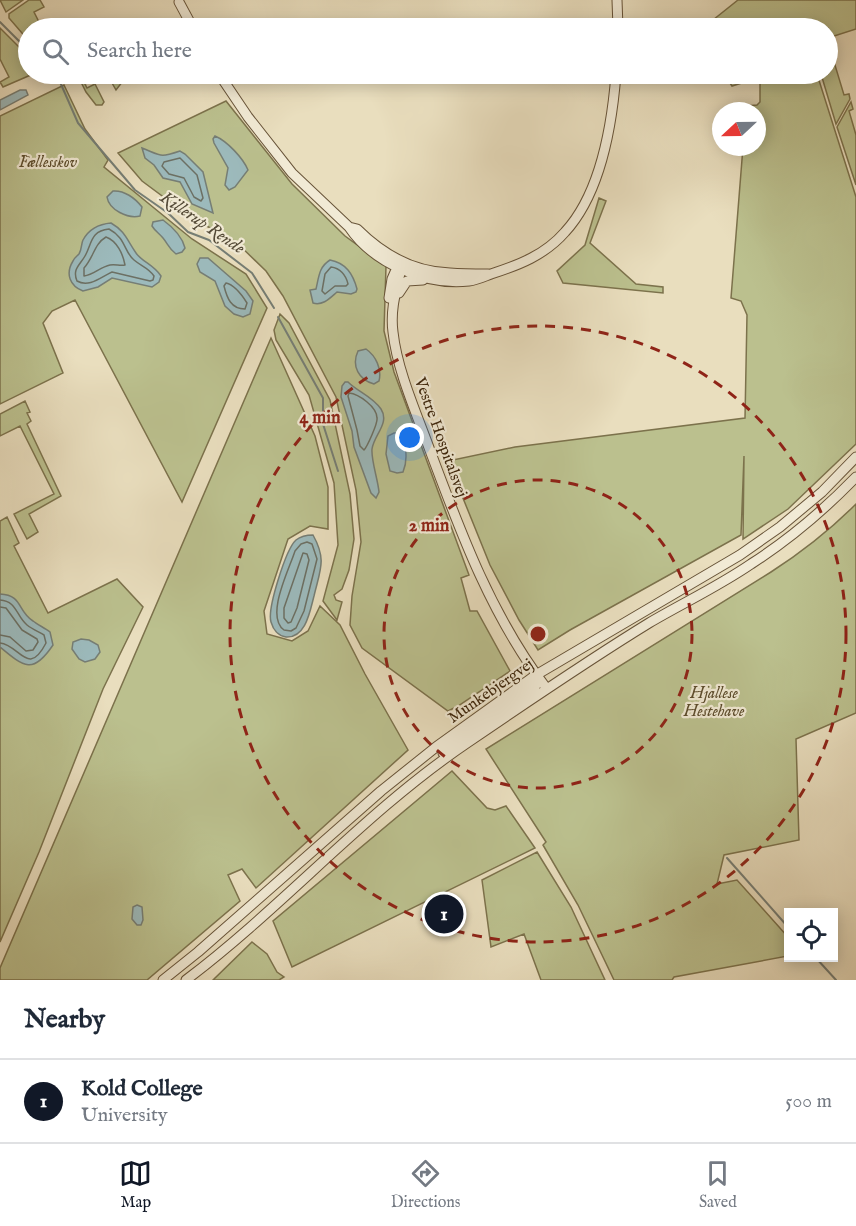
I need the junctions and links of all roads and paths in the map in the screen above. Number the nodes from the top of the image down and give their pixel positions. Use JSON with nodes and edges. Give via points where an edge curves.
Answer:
{"nodes":[{"id":1,"x":617,"y":0,"type":"edge"},
{"id":2,"x":179,"y":2,"type":"dead end"},
{"id":3,"x":188,"y":18,"type":"edge"},
{"id":4,"x":618,"y":18,"type":"edge"},
{"id":5,"x":226,"y":84,"type":"edge"},
{"id":6,"x":615,"y":84,"type":"edge"},
{"id":7,"x":400,"y":266,"type":"junction"},
{"id":8,"x":490,"y":274,"type":"junction"},
{"id":9,"x":443,"y":280,"type":"junction"},
{"id":10,"x":397,"y":352,"type":"junction"},
{"id":11,"x":856,"y":457,"type":"edge"},
{"id":12,"x":856,"y":477,"type":"edge"},
{"id":13,"x":536,"y":675,"type":"junction"},
{"id":14,"x":547,"y":689,"type":"junction"},
{"id":15,"x":385,"y":806,"type":"junction"},
{"id":16,"x":163,"y":980,"type":"edge"},
{"id":17,"x":186,"y":980,"type":"edge"}],
"edges":[{"from":1,"to":4,"type":"street"},
{"from":2,"to":3,"type":"street"},
{"from":5,"to":7,"type":"street","via":[[292,173],[355,237]]},
{"from":6,"to":8,"type":"street","via":[[603,152],[582,209],[566,232],[548,248],[514,267]]},
{"from":7,"to":8,"type":"street"},
{"from":7,"to":9,"type":"street"},
{"from":7,"to":10,"type":"street","name":"Vestre Hospitalsvej","via":[[392,312]]},
{"from":8,"to":9,"type":"street","via":[[468,281]]},
{"from":9,"to":10,"type":"street","via":[[413,279],[399,291]]},
{"from":10,"to":13,"type":"street","name":"Vestre Hospitalsvej","via":[[478,572]]},
{"from":11,"to":13,"type":"street","name":"Munkebjergvej","via":[[822,492],[740,555]]},
{"from":12,"to":14,"type":"street","name":"Munkebjergvej","via":[[800,530],[750,565],[650,622]]},
{"from":13,"to":14,"type":"street","name":"Vestre Hospitalsvej"},
{"from":13,"to":15,"type":"street","via":[[535,687],[476,727],[394,792]]},
{"from":13,"to":16,"type":"street","name":"Munkebjergvej","via":[[381,791]]},
{"from":14,"to":15,"type":"street","name":"Munkebjergvej","via":[[466,743]]},
{"from":15,"to":17,"type":"street","name":"Munkebjergvej"}]}
